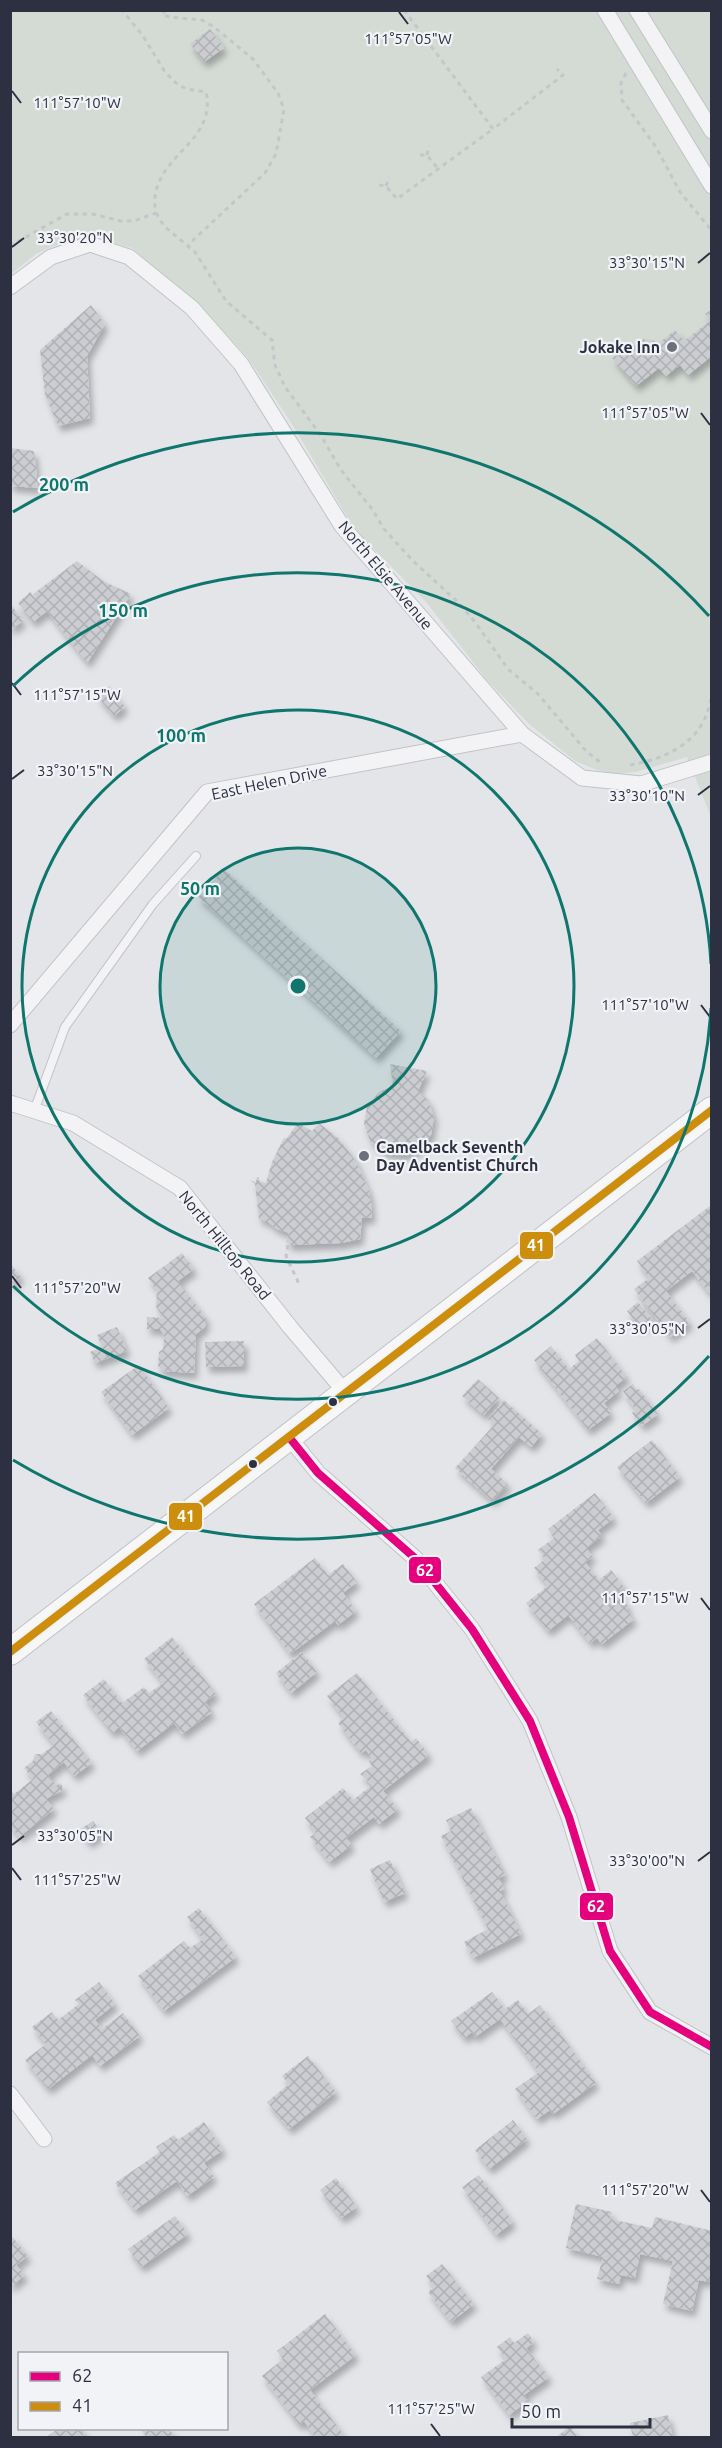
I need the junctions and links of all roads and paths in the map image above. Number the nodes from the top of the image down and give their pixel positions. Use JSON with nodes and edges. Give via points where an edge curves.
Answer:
{"nodes":[{"id":1,"x":122,"y":10,"type":"edge"},
{"id":2,"x":166,"y":10,"type":"edge"},
{"id":3,"x":404,"y":10,"type":"edge"},
{"id":4,"x":605,"y":10,"type":"edge"},
{"id":5,"x":637,"y":10,"type":"edge"},
{"id":6,"x":557,"y":69,"type":"dead end"},
{"id":7,"x":629,"y":70,"type":"dead end"},
{"id":8,"x":710,"y":123,"type":"edge"},
{"id":9,"x":493,"y":129,"type":"junction"},
{"id":10,"x":683,"y":136,"type":"junction"},
{"id":11,"x":429,"y":146,"type":"dead end"},
{"id":12,"x":420,"y":155,"type":"dead end"},
{"id":13,"x":427,"y":155,"type":"junction"},
{"id":14,"x":438,"y":169,"type":"junction"},
{"id":15,"x":388,"y":177,"type":"dead end"},
{"id":16,"x":379,"y":185,"type":"dead end"},
{"id":17,"x":386,"y":186,"type":"junction"},
{"id":18,"x":711,"y":186,"type":"edge"},
{"id":19,"x":156,"y":213,"type":"junction"},
{"id":20,"x":711,"y":231,"type":"edge"},
{"id":21,"x":188,"y":245,"type":"junction"},
{"id":22,"x":10,"y":246,"type":"edge"},
{"id":23,"x":10,"y":288,"type":"edge"},
{"id":24,"x":711,"y":649,"type":"edge"},
{"id":25,"x":711,"y":688,"type":"edge"},
{"id":26,"x":522,"y":734,"type":"junction"},
{"id":27,"x":711,"y":762,"type":"edge"},
{"id":28,"x":603,"y":763,"type":"dead end"},
{"id":29,"x":622,"y":766,"type":"dead end"},
{"id":30,"x":196,"y":856,"type":"dead end"},
{"id":31,"x":10,"y":1025,"type":"edge"},
{"id":32,"x":10,"y":1104,"type":"edge"},
{"id":33,"x":711,"y":1110,"type":"edge"},
{"id":34,"x":34,"y":1111,"type":"junction"},
{"id":35,"x":288,"y":1245,"type":"dead end"},
{"id":36,"x":300,"y":1286,"type":"dead end"},
{"id":37,"x":346,"y":1393,"type":"junction"},
{"id":38,"x":289,"y":1437,"type":"junction"},
{"id":39,"x":10,"y":1652,"type":"edge"},
{"id":40,"x":711,"y":2047,"type":"edge"},
{"id":41,"x":10,"y":2094,"type":"edge"},
{"id":42,"x":44,"y":2139,"type":"dead end"}],
"edges":[{"from":1,"to":19,"type":"path","via":[[165,72],[186,89],[206,92],[208,102],[204,124],[162,174],[155,190]]},
{"from":2,"to":21,"type":"path","via":[[162,14],[169,17],[202,20],[237,45],[278,93],[284,109],[276,154],[265,173]]},
{"from":3,"to":9,"type":"path"},
{"from":4,"to":10,"type":"street"},
{"from":5,"to":8,"type":"street"},
{"from":6,"to":9,"type":"path","via":[[563,75]]},
{"from":7,"to":20,"type":"path","via":[[621,83],[622,100],[656,147],[680,192]]},
{"from":8,"to":10,"type":"street"},
{"from":9,"to":14,"type":"path"},
{"from":10,"to":18,"type":"street"},
{"from":11,"to":13,"type":"path"},
{"from":12,"to":13,"type":"path"},
{"from":13,"to":14,"type":"path"},
{"from":14,"to":17,"type":"path","via":[[397,199]]},
{"from":15,"to":17,"type":"path"},
{"from":16,"to":17,"type":"path"},
{"from":19,"to":21,"type":"path"},
{"from":19,"to":22,"type":"path","via":[[128,221],[67,214]]},
{"from":21,"to":28,"type":"path","via":[[207,268],[226,302],[272,340],[275,365],[285,387],[384,529],[476,622],[508,669],[538,694],[586,751]]},
{"from":23,"to":26,"type":"street","name":"North Elsie Avenue","via":[[51,257],[90,244],[129,257],[199,316],[241,364],[342,526]]},
{"from":24,"to":25,"type":"path"},
{"from":25,"to":29,"type":"path","via":[[705,715],[689,742],[660,756]]},
{"from":26,"to":27,"type":"street","name":"North Elsie Avenue","via":[[582,778],[641,784]]},
{"from":26,"to":31,"type":"street","name":"East Helen Drive","via":[[207,792]]},
{"from":30,"to":34,"type":"lane","via":[[153,904],[65,1027]]},
{"from":32,"to":34,"type":"street","name":"North Hilltop Road"},
{"from":33,"to":37,"type":"main road"},
{"from":34,"to":37,"type":"street","name":"North Hilltop Road","via":[[73,1123],[180,1188]]},
{"from":35,"to":36,"type":"path","via":[[285,1256]]},
{"from":37,"to":38,"type":"main road"},
{"from":38,"to":39,"type":"main road"},
{"from":38,"to":40,"type":"street","via":[[318,1473],[416,1559],[472,1629],[530,1721],[569,1817],[610,1951],[650,2012]]},
{"from":41,"to":42,"type":"street"}]}
